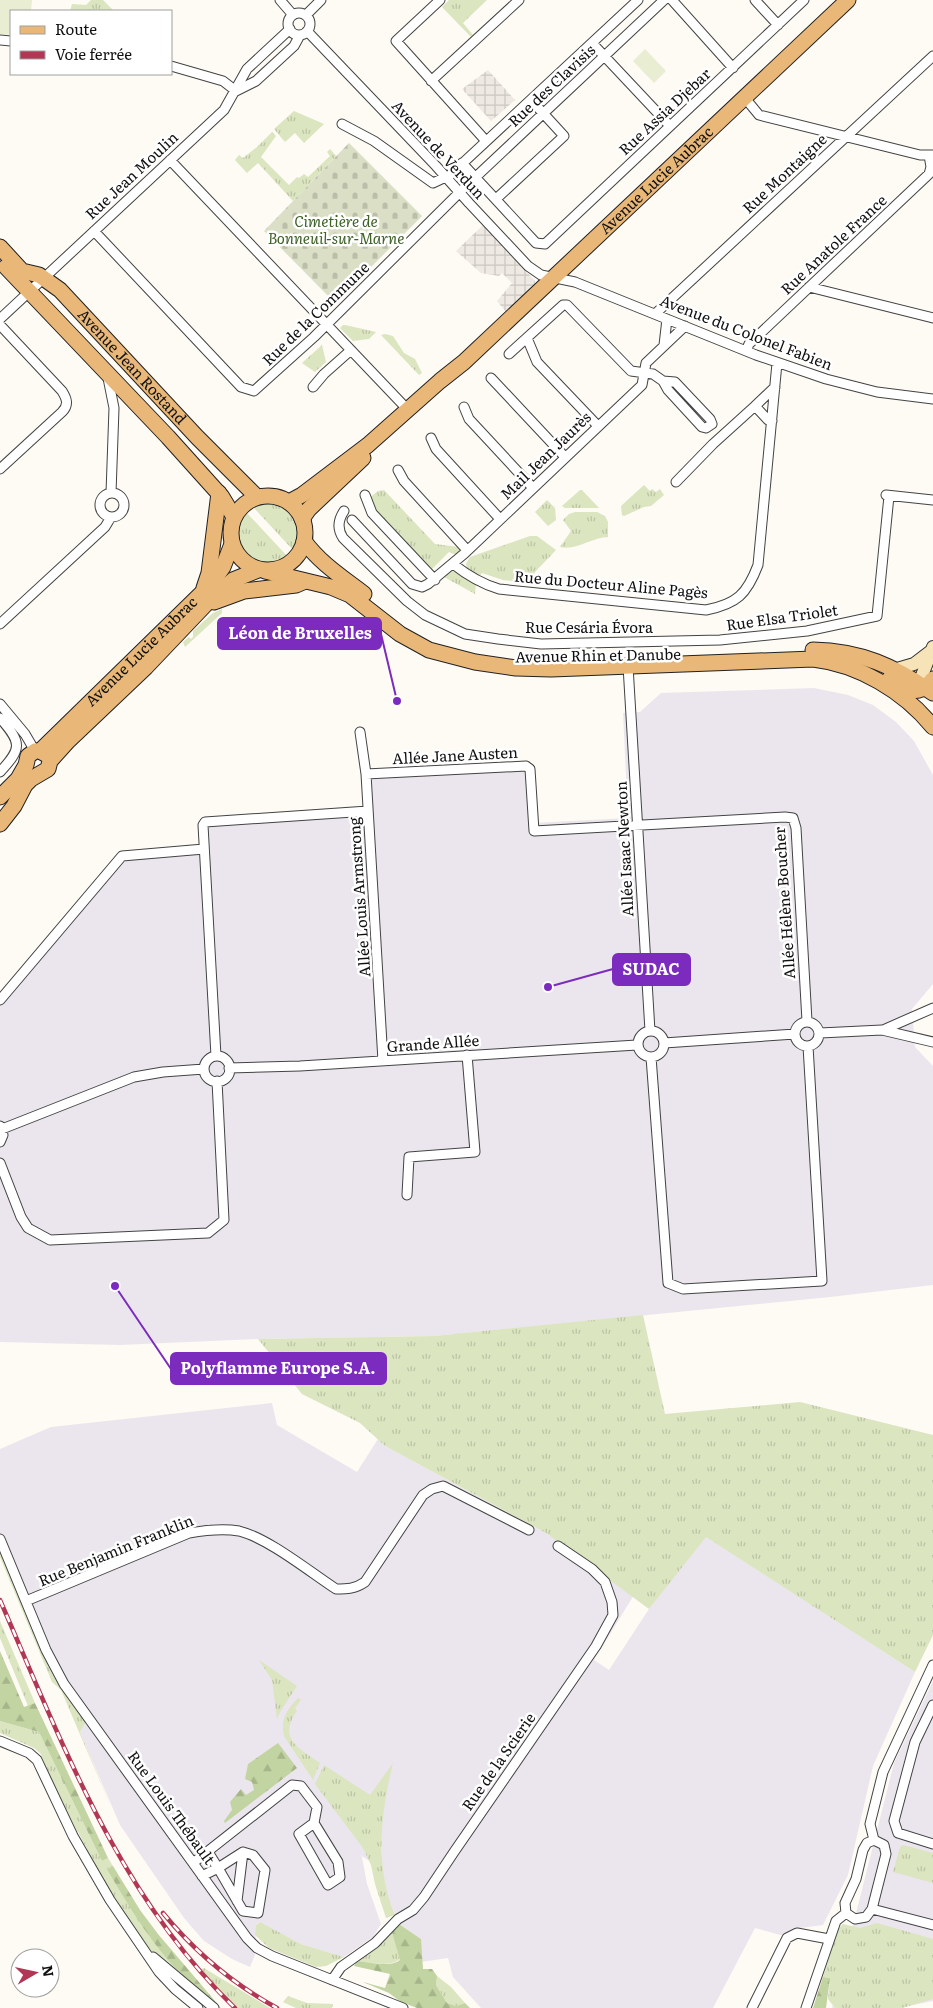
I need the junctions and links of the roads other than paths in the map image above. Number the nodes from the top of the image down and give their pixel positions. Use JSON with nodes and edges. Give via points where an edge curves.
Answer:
{"nodes":[{"id":1,"x":280,"y":0,"type":"edge"},
{"id":2,"x":321,"y":0,"type":"edge"},
{"id":3,"x":440,"y":0,"type":"edge"},
{"id":4,"x":520,"y":0,"type":"edge"},
{"id":5,"x":638,"y":0,"type":"edge"},
{"id":6,"x":664,"y":0,"type":"edge"},
{"id":7,"x":672,"y":0,"type":"edge"},
{"id":8,"x":755,"y":0,"type":"edge"},
{"id":9,"x":804,"y":0,"type":"edge"},
{"id":10,"x":848,"y":0,"type":"edge"},
{"id":11,"x":293,"y":15,"type":"junction"},
{"id":12,"x":306,"y":15,"type":"junction"},
{"id":13,"x":778,"y":25,"type":"junction"},
{"id":14,"x":290,"y":29,"type":"junction"},
{"id":15,"x":304,"y":33,"type":"junction"},
{"id":16,"x":592,"y":43,"type":"junction"},
{"id":17,"x":604,"y":56,"type":"junction"},
{"id":18,"x":933,"y":56,"type":"edge"},
{"id":19,"x":172,"y":66,"type":"edge"},
{"id":20,"x":733,"y":68,"type":"junction"},
{"id":21,"x":431,"y":81,"type":"junction"},
{"id":22,"x":236,"y":91,"type":"junction"},
{"id":23,"x":745,"y":98,"type":"junction"},
{"id":24,"x":530,"y":100,"type":"junction"},
{"id":25,"x":543,"y":114,"type":"junction"},
{"id":26,"x":342,"y":124,"type":"dead end"},
{"id":27,"x":670,"y":126,"type":"junction"},
{"id":28,"x":845,"y":137,"type":"junction"},
{"id":29,"x":486,"y":141,"type":"junction"},
{"id":30,"x":931,"y":155,"type":"edge"},
{"id":31,"x":170,"y":160,"type":"junction"},
{"id":32,"x":462,"y":163,"type":"junction"},
{"id":33,"x":446,"y":177,"type":"junction"},
{"id":34,"x":476,"y":177,"type":"junction"},
{"id":35,"x":460,"y":193,"type":"junction"},
{"id":36,"x":496,"y":199,"type":"junction"},
{"id":37,"x":94,"y":231,"type":"junction"},
{"id":38,"x":0,"y":247,"type":"edge"},
{"id":39,"x":0,"y":260,"type":"edge"},
{"id":40,"x":44,"y":278,"type":"junction"},
{"id":41,"x":554,"y":278,"type":"junction"},
{"id":42,"x":809,"y":287,"type":"junction"},
{"id":43,"x":30,"y":291,"type":"junction"},
{"id":44,"x":655,"y":314,"type":"junction"},
{"id":45,"x":933,"y":318,"type":"edge"},
{"id":46,"x":0,"y":319,"type":"edge"},
{"id":47,"x":667,"y":319,"type":"junction"},
{"id":48,"x":0,"y":325,"type":"edge"},
{"id":49,"x":326,"y":325,"type":"junction"},
{"id":50,"x":685,"y":326,"type":"junction"},
{"id":51,"x":526,"y":338,"type":"junction"},
{"id":52,"x":664,"y":345,"type":"junction"},
{"id":53,"x":351,"y":350,"type":"junction"},
{"id":54,"x":746,"y":351,"type":"junction"},
{"id":55,"x":509,"y":354,"type":"dead end"},
{"id":56,"x":464,"y":362,"type":"junction"},
{"id":57,"x":777,"y":363,"type":"junction"},
{"id":58,"x":107,"y":373,"type":"junction"},
{"id":59,"x":644,"y":373,"type":"junction"},
{"id":60,"x":491,"y":378,"type":"dead end"},
{"id":61,"x":663,"y":381,"type":"junction"},
{"id":62,"x":313,"y":387,"type":"dead end"},
{"id":63,"x":774,"y":387,"type":"junction"},
{"id":64,"x":933,"y":399,"type":"edge"},
{"id":65,"x":755,"y":406,"type":"junction"},
{"id":66,"x":464,"y":407,"type":"dead end"},
{"id":67,"x":408,"y":410,"type":"junction"},
{"id":68,"x":772,"y":421,"type":"junction"},
{"id":69,"x":598,"y":426,"type":"junction"},
{"id":70,"x":431,"y":438,"type":"dead end"},
{"id":71,"x":565,"y":458,"type":"junction"},
{"id":72,"x":0,"y":469,"type":"edge"},
{"id":73,"x":398,"y":470,"type":"dead end"},
{"id":74,"x":676,"y":482,"type":"dead end"},
{"id":75,"x":533,"y":488,"type":"junction"},
{"id":76,"x":111,"y":493,"type":"junction"},
{"id":77,"x":219,"y":494,"type":"junction"},
{"id":78,"x":365,"y":495,"type":"dead end"},
{"id":79,"x":258,"y":497,"type":"junction"},
{"id":80,"x":933,"y":500,"type":"edge"},
{"id":81,"x":288,"y":502,"type":"junction"},
{"id":82,"x":344,"y":511,"type":"dead end"},
{"id":83,"x":110,"y":517,"type":"junction"},
{"id":84,"x":234,"y":517,"type":"junction"},
{"id":85,"x":302,"y":519,"type":"junction"},
{"id":86,"x":500,"y":519,"type":"junction"},
{"id":87,"x":352,"y":520,"type":"dead end"},
{"id":88,"x":304,"y":540,"type":"junction"},
{"id":89,"x":232,"y":544,"type":"junction"},
{"id":90,"x":467,"y":550,"type":"junction"},
{"id":91,"x":453,"y":564,"type":"junction"},
{"id":92,"x":257,"y":572,"type":"junction"},
{"id":93,"x":434,"y":580,"type":"junction"},
{"id":94,"x":304,"y":582,"type":"junction"},
{"id":95,"x":204,"y":598,"type":"junction"},
{"id":96,"x":0,"y":624,"type":"edge"},
{"id":97,"x":720,"y":640,"type":"joint"},
{"id":98,"x":932,"y":649,"type":"edge"},
{"id":99,"x":628,"y":666,"type":"junction"},
{"id":100,"x":897,"y":669,"type":"junction"},
{"id":101,"x":923,"y":690,"type":"edge"},
{"id":102,"x":0,"y":704,"type":"edge"},
{"id":103,"x":0,"y":718,"type":"edge"},
{"id":104,"x":933,"y":727,"type":"edge"},
{"id":105,"x":360,"y":732,"type":"dead end"},
{"id":106,"x":38,"y":750,"type":"junction"},
{"id":107,"x":33,"y":770,"type":"junction"},
{"id":108,"x":0,"y":772,"type":"edge"},
{"id":109,"x":366,"y":774,"type":"junction"},
{"id":110,"x":0,"y":797,"type":"edge"},
{"id":111,"x":368,"y":811,"type":"junction"},
{"id":112,"x":0,"y":824,"type":"edge"},
{"id":113,"x":638,"y":826,"type":"junction"},
{"id":114,"x":204,"y":849,"type":"junction"},
{"id":115,"x":0,"y":1000,"type":"edge"},
{"id":116,"x":933,"y":1008,"type":"edge"},
{"id":117,"x":807,"y":1021,"type":"junction"},
{"id":118,"x":882,"y":1030,"type":"junction"},
{"id":119,"x":650,"y":1031,"type":"junction"},
{"id":120,"x":820,"y":1033,"type":"junction"},
{"id":121,"x":795,"y":1034,"type":"junction"},
{"id":122,"x":933,"y":1042,"type":"edge"},
{"id":123,"x":664,"y":1043,"type":"junction"},
{"id":124,"x":638,"y":1045,"type":"junction"},
{"id":125,"x":808,"y":1046,"type":"junction"},
{"id":126,"x":467,"y":1055,"type":"junction"},
{"id":127,"x":216,"y":1056,"type":"junction"},
{"id":128,"x":651,"y":1057,"type":"junction"},
{"id":129,"x":383,"y":1061,"type":"junction"},
{"id":130,"x":229,"y":1068,"type":"junction"},
{"id":131,"x":204,"y":1069,"type":"junction"},
{"id":132,"x":218,"y":1081,"type":"junction"},
{"id":133,"x":1,"y":1127,"type":"edge"},
{"id":134,"x":0,"y":1142,"type":"edge"},
{"id":135,"x":0,"y":1163,"type":"edge"},
{"id":136,"x":407,"y":1195,"type":"dead end"},
{"id":137,"x":529,"y":1530,"type":"dead end"},
{"id":138,"x":0,"y":1539,"type":"edge"},
{"id":139,"x":558,"y":1546,"type":"dead end"},
{"id":140,"x":26,"y":1601,"type":"junction"},
{"id":141,"x":933,"y":1665,"type":"edge"},
{"id":142,"x":933,"y":1706,"type":"edge"},
{"id":143,"x":0,"y":1740,"type":"edge"},
{"id":144,"x":314,"y":1823,"type":"junction"},
{"id":145,"x":898,"y":1833,"type":"junction"},
{"id":146,"x":874,"y":1840,"type":"junction"},
{"id":147,"x":933,"y":1844,"type":"edge"},
{"id":148,"x":884,"y":1846,"type":"junction"},
{"id":149,"x":208,"y":1852,"type":"junction"},
{"id":150,"x":243,"y":1852,"type":"junction"},
{"id":151,"x":193,"y":1863,"type":"junction"},
{"id":152,"x":218,"y":1868,"type":"junction"},
{"id":153,"x":202,"y":1876,"type":"junction"},
{"id":154,"x":237,"y":1900,"type":"junction"},
{"id":155,"x":872,"y":1909,"type":"junction"},
{"id":156,"x":846,"y":1913,"type":"junction"},
{"id":157,"x":933,"y":1925,"type":"edge"},
{"id":158,"x":128,"y":1927,"type":"junction"},
{"id":159,"x":829,"y":1939,"type":"junction"},
{"id":160,"x":332,"y":1980,"type":"junction"},
{"id":161,"x":198,"y":2008,"type":"edge"},
{"id":162,"x":214,"y":2008,"type":"edge"},
{"id":163,"x":403,"y":2008,"type":"edge"},
{"id":164,"x":752,"y":2008,"type":"edge"},
{"id":165,"x":806,"y":2008,"type":"edge"}],
"edges":[{"from":1,"to":11,"type":"street"},
{"from":2,"to":12,"type":"street"},
{"from":3,"to":21,"type":"street","via":[[396,42]]},
{"from":4,"to":21,"type":"street"},
{"from":5,"to":16,"type":"street","name":"Rue des Clavisis"},
{"from":6,"to":17,"type":"street","name":"Rue des Clavisis"},
{"from":7,"to":20,"type":"street"},
{"from":8,"to":13,"type":"street"},
{"from":9,"to":13,"type":"street","name":"Rue Assia Djebar"},
{"from":10,"to":23,"type":"main road","name":"Avenue Lucie Aubrac"},
{"from":11,"to":12,"type":"street"},
{"from":11,"to":14,"type":"street","via":[[288,22]]},
{"from":12,"to":15,"type":"street","via":[[310,24]]},
{"from":13,"to":20,"type":"street","name":"Rue Assia Djebar"},
{"from":14,"to":15,"type":"street","via":[[294,34]]},
{"from":14,"to":22,"type":"street","name":"Rue Jean Moulin","via":[[247,69]]},
{"from":15,"to":22,"type":"street","name":"Rue Jean Moulin","via":[[256,81]]},
{"from":15,"to":33,"type":"street","name":"Avenue de Verdun"},
{"from":16,"to":17,"type":"street"},
{"from":16,"to":24,"type":"street","name":"Rue des Clavisis"},
{"from":17,"to":25,"type":"street","name":"Rue des Clavisis"},
{"from":17,"to":27,"type":"street"},
{"from":18,"to":28,"type":"street","name":"Rue Montaigne"},
{"from":19,"to":22,"type":"street","via":[[223,81]]},
{"from":20,"to":27,"type":"street","name":"Rue Assia Djebar"},
{"from":21,"to":29,"type":"street"},
{"from":22,"to":31,"type":"street","name":"Rue Jean Moulin","via":[[224,110]]},
{"from":23,"to":28,"type":"street","via":[[760,115]]},
{"from":23,"to":41,"type":"main road","name":"Avenue Lucie Aubrac"},
{"from":24,"to":25,"type":"street"},
{"from":24,"to":29,"type":"street","name":"Rue des Clavisis"},
{"from":25,"to":34,"type":"street","name":"Rue des Clavisis"},
{"from":25,"to":36,"type":"street","via":[[564,136]]},
{"from":26,"to":33,"type":"street","via":[[374,141],[433,183]]},
{"from":27,"to":36,"type":"street","name":"Rue Assia Djebar","via":[[545,244],[536,243]]},
{"from":28,"to":30,"type":"street"},
{"from":28,"to":44,"type":"street","name":"Rue Montaigne"},
{"from":29,"to":32,"type":"street","name":"Rue des Clavisis"},
{"from":30,"to":42,"type":"street","name":"Rue Anatole France","via":[[929,174]]},
{"from":31,"to":37,"type":"street","name":"Rue Jean Moulin"},
{"from":31,"to":49,"type":"street"},
{"from":32,"to":33,"type":"street","name":"Rue des Clavisis"},
{"from":32,"to":34,"type":"street"},
{"from":33,"to":35,"type":"street","name":"Avenue de Verdun"},
{"from":34,"to":35,"type":"street","name":"Rue des Clavisis"},
{"from":34,"to":36,"type":"street"},
{"from":35,"to":41,"type":"street","name":"Avenue de Verdun","via":[[528,266]]},
{"from":35,"to":49,"type":"street","name":"Rue de la Commune"},
{"from":37,"to":40,"type":"street","name":"Rue Jean Moulin"},
{"from":37,"to":49,"type":"street","name":"Rue de la Commune","via":[[241,387],[254,391]]},
{"from":38,"to":40,"type":"main road","name":"Avenue Jean Rostand","via":[[22,271]]},
{"from":39,"to":43,"type":"main road","name":"Avenue Jean Rostand"},
{"from":40,"to":43,"type":"street","name":"Rue Jean Moulin"},
{"from":40,"to":79,"type":"main road","name":"Avenue Jean Rostand","via":[[60,290],[197,437]]},
{"from":41,"to":44,"type":"street","name":"Avenue du Colonel Fabien","via":[[576,282]]},
{"from":41,"to":56,"type":"main road","name":"Avenue Lucie Aubrac"},
{"from":42,"to":45,"type":"street"},
{"from":42,"to":54,"type":"street","name":"Rue Anatole France","via":[[749,344]]},
{"from":43,"to":46,"type":"street","name":"Rue Jean Moulin"},
{"from":43,"to":58,"type":"main road","name":"Avenue Jean Rostand"},
{"from":44,"to":47,"type":"street","name":"Avenue du Colonel Fabien"},
{"from":47,"to":50,"type":"street","name":"Avenue du Colonel Fabien"},
{"from":47,"to":52,"type":"street"},
{"from":48,"to":72,"type":"street","via":[[67,398],[62,412]]},
{"from":49,"to":53,"type":"street"},
{"from":50,"to":52,"type":"street","name":"Mail Jean Jaurès"},
{"from":50,"to":54,"type":"street","name":"Avenue du Colonel Fabien"},
{"from":51,"to":55,"type":"street"},
{"from":51,"to":59,"type":"street","via":[[563,305],[567,305],[631,371]]},
{"from":51,"to":69,"type":"street","via":[[537,362]]},
{"from":52,"to":59,"type":"street","name":"Mail Jean Jaurès","via":[[646,363]]},
{"from":53,"to":62,"type":"street"},
{"from":53,"to":67,"type":"street"},
{"from":54,"to":57,"type":"street","name":"Avenue du Colonel Fabien"},
{"from":56,"to":67,"type":"main road","name":"Avenue Lucie Aubrac"},
{"from":56,"to":85,"type":"main road","name":"Avenue Lucie Aubrac","via":[[433,395],[316,501]]},
{"from":57,"to":63,"type":"street","name":"Rue du Docteur Aline Pagès"},
{"from":57,"to":64,"type":"street","name":"Avenue du Colonel Fabien","via":[[877,392]]},
{"from":58,"to":76,"type":"street","via":[[113,395]]},
{"from":58,"to":77,"type":"main road","name":"Avenue Jean Rostand"},
{"from":59,"to":61,"type":"street","via":[[653,374]]},
{"from":59,"to":69,"type":"street","name":"Mail Jean Jaurès","via":[[642,385]]},
{"from":60,"to":71,"type":"street"},
{"from":61,"to":61,"type":"street","via":[[702,427],[710,427],[710,418],[675,382]]},
{"from":63,"to":65,"type":"street"},
{"from":63,"to":68,"type":"street","name":"Rue du Docteur Aline Pagès"},
{"from":65,"to":68,"type":"street"},
{"from":65,"to":74,"type":"street"},
{"from":66,"to":75,"type":"street","via":[[469,419]]},
{"from":67,"to":81,"type":"main road","name":"Avenue Lucie Aubrac","via":[[368,445]]},
{"from":68,"to":91,"type":"street","name":"Rue du Docteur Aline Pagès","via":[[758,565],[745,592],[725,606],[706,610],[499,589],[471,577]]},
{"from":69,"to":71,"type":"street","name":"Mail Jean Jaurès"},
{"from":70,"to":86,"type":"street","via":[[436,449]]},
{"from":71,"to":75,"type":"street","name":"Mail Jean Jaurès"},
{"from":73,"to":90,"type":"street","via":[[404,481]]},
{"from":75,"to":86,"type":"street","name":"Mail Jean Jaurès"},
{"from":76,"to":83,"type":"street","via":[[100,504],[102,511]]},
{"from":76,"to":83,"type":"street","via":[[118,495],[124,504],[120,514]]},
{"from":77,"to":84,"type":"main road","name":"Avenue Jean Rostand"},
{"from":77,"to":95,"type":"main road"},
{"from":78,"to":93,"type":"street","via":[[372,513]]},
{"from":79,"to":81,"type":"main road","via":[[268,496]]},
{"from":79,"to":84,"type":"main road","via":[[244,504]]},
{"from":80,"to":97,"type":"street","name":"Rue Elsa Triolet","via":[[888,496],[876,616],[807,631]]},
{"from":81,"to":85,"type":"main road"},
{"from":82,"to":97,"type":"street","name":"Rue Cesária Évora","via":[[338,524],[343,538],[407,601],[425,615],[465,634],[541,644]]},
{"from":83,"to":96,"type":"street","via":[[105,527]]},
{"from":84,"to":89,"type":"main road","via":[[230,535]]},
{"from":85,"to":88,"type":"main road"},
{"from":86,"to":90,"type":"street","name":"Mail Jean Jaurès"},
{"from":87,"to":93,"type":"street","via":[[412,584],[422,587]]},
{"from":88,"to":92,"type":"main road","via":[[292,562],[281,568]]},
{"from":88,"to":100,"type":"main road","name":"Avenue Rhin et Danube","via":[[332,572],[401,623],[427,638],[463,650],[499,657],[544,660],[815,650],[866,658]]},
{"from":89,"to":92,"type":"main road","via":[[241,559]]},
{"from":89,"to":95,"type":"main road","name":"Avenue Lucie Aubrac","via":[[221,571]]},
{"from":90,"to":91,"type":"street","name":"Mail Jean Jaurès"},
{"from":91,"to":93,"type":"street","name":"Mail Jean Jaurès"},
{"from":92,"to":94,"type":"main road","name":"Avenue Rhin et Danube"},
{"from":92,"to":95,"type":"main road","name":"Avenue Lucie Aubrac"},
{"from":94,"to":95,"type":"main road"},
{"from":94,"to":99,"type":"main road","name":"Avenue Rhin et Danube","via":[[331,587],[350,595],[400,634],[429,650],[475,662],[551,669]]},
{"from":95,"to":106,"type":"main road","name":"Avenue Lucie Aubrac"},
{"from":95,"to":106,"type":"main road","name":"Avenue Lucie Aubrac","via":[[146,667],[68,741]]},
{"from":98,"to":100,"type":"main road","via":[[914,664]]},
{"from":98,"to":101,"type":"main road"},
{"from":99,"to":101,"type":"main road","name":"Avenue Rhin et Danube","via":[[813,659],[830,661],[873,678]]},
{"from":99,"to":113,"type":"street","name":"Allée Isaac Newton"},
{"from":100,"to":101,"type":"main road","name":"Avenue Rhin et Danube"},
{"from":101,"to":104,"type":"main road"},
{"from":102,"to":106,"type":"street"},
{"from":103,"to":108,"type":"street","via":[[17,743],[15,755]]},
{"from":105,"to":109,"type":"street","name":"Allée Louis Armstrong"},
{"from":106,"to":107,"type":"main road","name":"Avenue Lucie Aubrac","via":[[28,756]]},
{"from":106,"to":107,"type":"main road","name":"Avenue Lucie Aubrac","via":[[48,769]]},
{"from":107,"to":110,"type":"main road","name":"Avenue Lucie Aubrac","via":[[18,779]]},
{"from":107,"to":112,"type":"main road","name":"Avenue Lucie Aubrac","via":[[14,806]]},
{"from":109,"to":111,"type":"street","name":"Allée Louis Armstrong"},
{"from":109,"to":113,"type":"street","name":"Allée Jane Austen","via":[[526,766],[530,769],[534,831]]},
{"from":111,"to":114,"type":"street","via":[[208,820],[203,825]]},
{"from":111,"to":129,"type":"street","name":"Allée Louis Armstrong"},
{"from":113,"to":117,"type":"street","name":"Allée Hélène Boucher","via":[[793,818]]},
{"from":113,"to":119,"type":"street","name":"Allée Isaac Newton"},
{"from":114,"to":115,"type":"street","via":[[122,856]]},
{"from":114,"to":127,"type":"street"},
{"from":116,"to":118,"type":"street"},
{"from":117,"to":120,"type":"street","via":[[816,1024]]},
{"from":117,"to":121,"type":"street","via":[[798,1025]]},
{"from":118,"to":120,"type":"street"},
{"from":118,"to":122,"type":"street"},
{"from":119,"to":123,"type":"street","via":[[659,1034]]},
{"from":119,"to":124,"type":"street","via":[[640,1035]]},
{"from":120,"to":125,"type":"street","via":[[817,1042]]},
{"from":121,"to":123,"type":"street"},
{"from":121,"to":125,"type":"street","via":[[799,1043]]},
{"from":123,"to":128,"type":"street","via":[[660,1053]]},
{"from":124,"to":126,"type":"street","name":"Grande Allée"},
{"from":124,"to":128,"type":"street","via":[[642,1054]]},
{"from":125,"to":128,"type":"street","via":[[822,1281],[682,1289],[668,1283]]},
{"from":126,"to":129,"type":"street","name":"Grande Allée"},
{"from":126,"to":136,"type":"street","via":[[475,1152],[409,1157]]},
{"from":127,"to":130,"type":"street","via":[[225,1059]]},
{"from":127,"to":131,"type":"street","via":[[207,1060]]},
{"from":129,"to":130,"type":"street","name":"Grande Allée"},
{"from":130,"to":132,"type":"street","via":[[226,1077]]},
{"from":131,"to":132,"type":"street","via":[[208,1078]]},
{"from":131,"to":133,"type":"street","via":[[134,1077]]},
{"from":132,"to":135,"type":"street","via":[[224,1220],[208,1233],[50,1240],[28,1228],[20,1218]]},
{"from":133,"to":134,"type":"street"},
{"from":137,"to":140,"type":"street","name":"Rue Benjamin Franklin","via":[[442,1486],[423,1495],[365,1582],[357,1587],[336,1589],[255,1537],[215,1529],[189,1533]]},
{"from":138,"to":140,"type":"street","name":"Rue Louis Thébault"},
{"from":139,"to":160,"type":"street","name":"Rue de la Scierie","via":[[605,1582],[613,1615],[596,1646],[424,1898],[374,1943],[341,1967]]},
{"from":140,"to":151,"type":"street","name":"Rue Louis Thébault","via":[[64,1684]]},
{"from":141,"to":146,"type":"street","via":[[883,1772],[870,1824]]},
{"from":142,"to":145,"type":"street","via":[[914,1742],[894,1821]]},
{"from":143,"to":158,"type":"street","via":[[37,1760],[76,1841]]},
{"from":144,"to":144,"type":"street","via":[[338,1862],[340,1877],[328,1885],[299,1834]]},
{"from":144,"to":149,"type":"street","via":[[317,1807],[301,1786],[292,1785]]},
{"from":145,"to":147,"type":"street"},
{"from":145,"to":148,"type":"street"},
{"from":146,"to":148,"type":"street"},
{"from":146,"to":156,"type":"street","via":[[863,1850],[845,1903]]},
{"from":148,"to":155,"type":"street","via":[[886,1854]]},
{"from":149,"to":151,"type":"street"},
{"from":149,"to":152,"type":"street"},
{"from":150,"to":152,"type":"street"},
{"from":150,"to":154,"type":"street"},
{"from":150,"to":154,"type":"street","via":[[253,1855],[265,1870],[258,1912],[243,1911]]},
{"from":151,"to":153,"type":"street","name":"Rue Louis Thébault"},
{"from":152,"to":153,"type":"street"},
{"from":152,"to":154,"type":"street"},
{"from":153,"to":160,"type":"street","name":"Rue Louis Thébault","via":[[257,1948]]},
{"from":155,"to":156,"type":"street","via":[[861,1919],[850,1918]]},
{"from":155,"to":157,"type":"street"},
{"from":156,"to":159,"type":"street","via":[[836,1921]]},
{"from":158,"to":161,"type":"street","via":[[159,1972]]},
{"from":158,"to":162,"type":"street","via":[[158,1962]]},
{"from":159,"to":164,"type":"street","via":[[797,1933],[787,1938]]},
{"from":159,"to":165,"type":"street"},
{"from":160,"to":163,"type":"street","name":"Rue Louis Thébault"}]}
